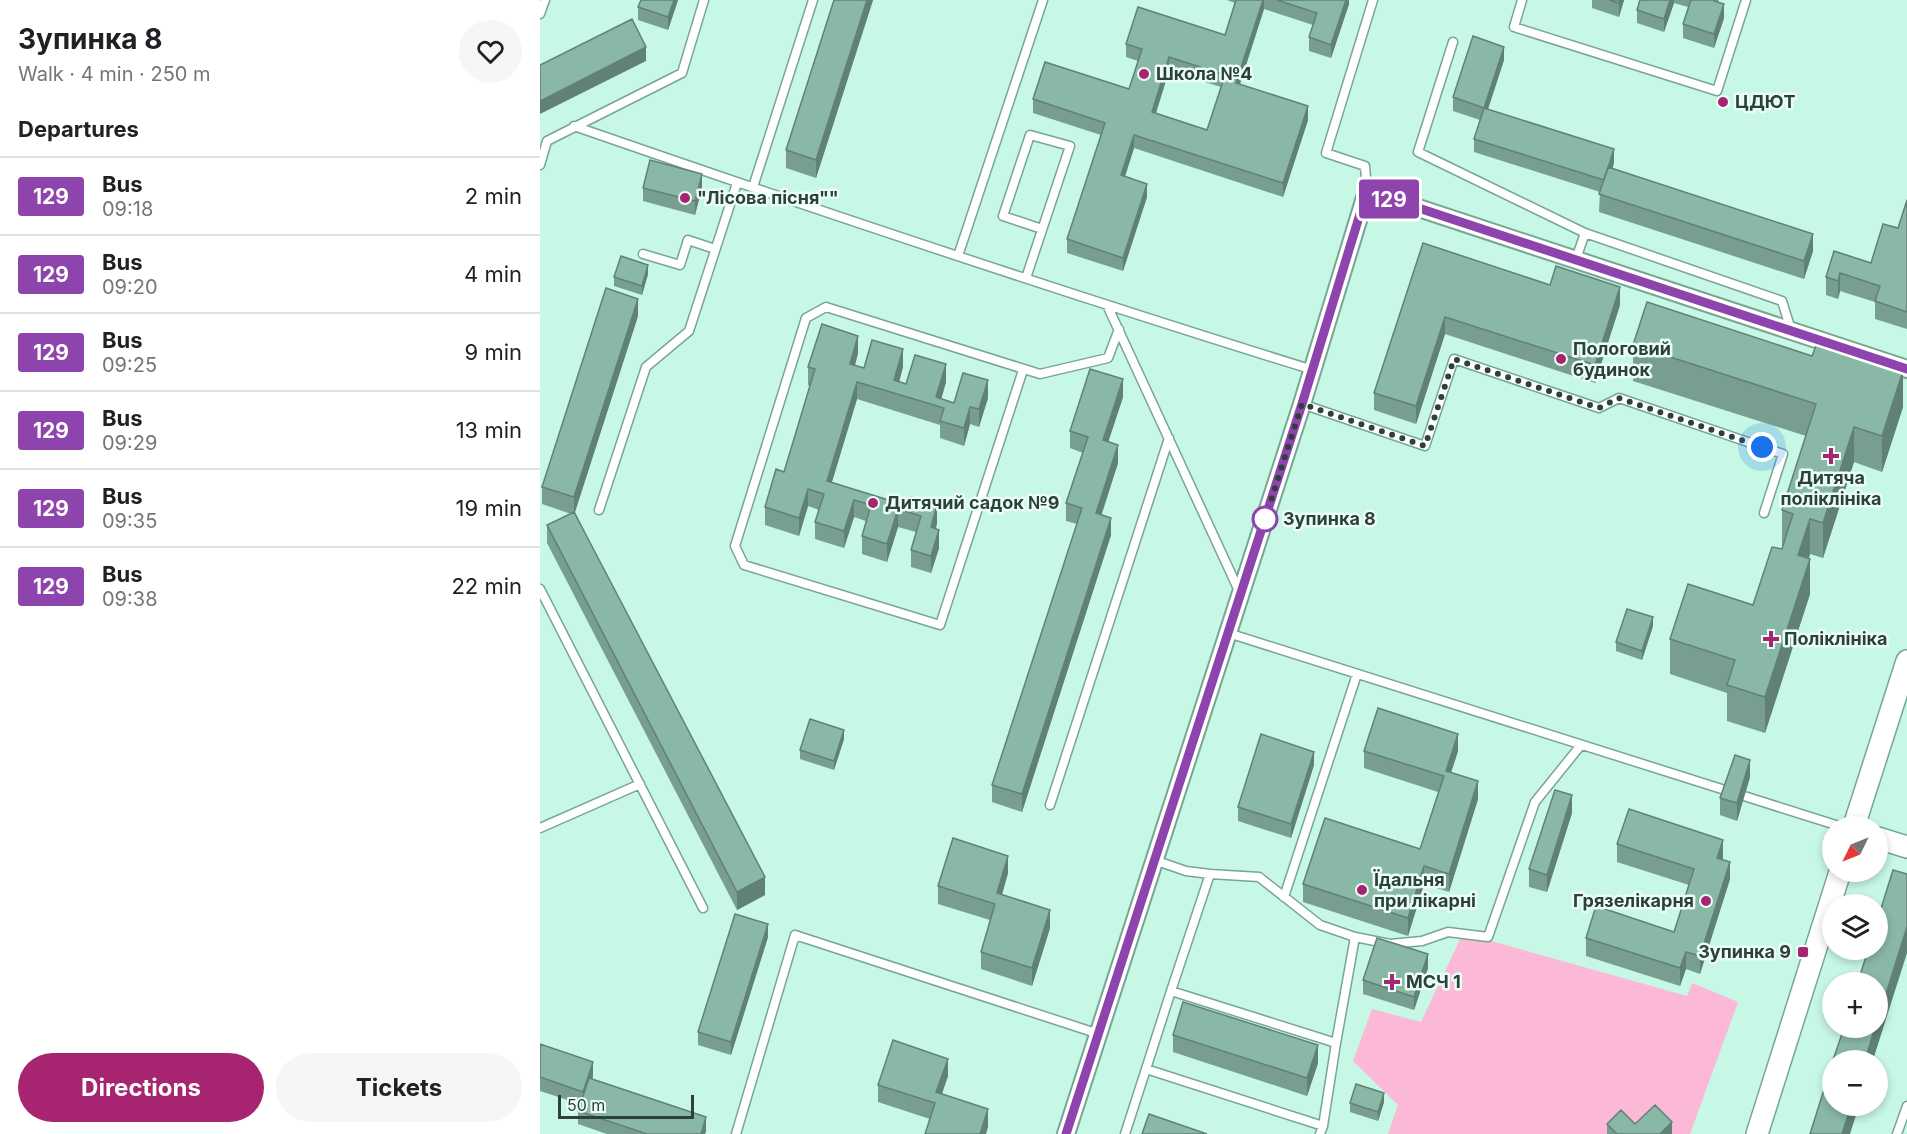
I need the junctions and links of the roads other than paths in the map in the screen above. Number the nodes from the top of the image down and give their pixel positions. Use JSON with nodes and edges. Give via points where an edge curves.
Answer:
{"nodes":[{"id":1,"x":544,"y":0,"type":"edge"},
{"id":2,"x":704,"y":0,"type":"edge"},
{"id":3,"x":813,"y":0,"type":"edge"},
{"id":4,"x":1043,"y":0,"type":"edge"},
{"id":5,"x":1373,"y":0,"type":"edge"},
{"id":6,"x":1522,"y":0,"type":"edge"},
{"id":7,"x":1746,"y":0,"type":"edge"},
{"id":8,"x":540,"y":14,"type":"edge"},
{"id":9,"x":1453,"y":42,"type":"dead end"},
{"id":10,"x":574,"y":126,"type":"junction"},
{"id":11,"x":540,"y":165,"type":"edge"},
{"id":12,"x":738,"y":183,"type":"junction"},
{"id":13,"x":753,"y":188,"type":"junction"},
{"id":14,"x":1367,"y":191,"type":"junction"},
{"id":15,"x":1042,"y":229,"type":"junction"},
{"id":16,"x":1585,"y":232,"type":"junction"},
{"id":17,"x":715,"y":249,"type":"junction"},
{"id":18,"x":643,"y":254,"type":"dead end"},
{"id":19,"x":958,"y":256,"type":"junction"},
{"id":20,"x":1576,"y":259,"type":"junction"},
{"id":21,"x":1026,"y":278,"type":"junction"},
{"id":22,"x":1107,"y":305,"type":"junction"},
{"id":23,"x":1119,"y":329,"type":"junction"},
{"id":24,"x":1791,"y":330,"type":"junction"},
{"id":25,"x":1023,"y":369,"type":"junction"},
{"id":26,"x":1907,"y":369,"type":"edge"},
{"id":27,"x":1313,"y":370,"type":"junction"},
{"id":28,"x":1302,"y":404,"type":"junction"},
{"id":29,"x":1169,"y":438,"type":"junction"},
{"id":30,"x":599,"y":510,"type":"dead end"},
{"id":31,"x":1764,"y":513,"type":"dead end"},
{"id":32,"x":540,"y":589,"type":"edge"},
{"id":33,"x":1241,"y":595,"type":"junction"},
{"id":34,"x":1228,"y":633,"type":"junction"},
{"id":35,"x":1907,"y":661,"type":"edge"},
{"id":36,"x":1357,"y":674,"type":"junction"},
{"id":37,"x":1581,"y":745,"type":"junction"},
{"id":38,"x":640,"y":784,"type":"junction"},
{"id":39,"x":1728,"y":791,"type":"edge"},
{"id":40,"x":1744,"y":796,"type":"edge"},
{"id":41,"x":1050,"y":805,"type":"dead end"},
{"id":42,"x":1857,"y":816,"type":"edge"},
{"id":43,"x":1822,"y":821,"type":"edge"},
{"id":44,"x":540,"y":828,"type":"edge"},
{"id":45,"x":1888,"y":841,"type":"edge"},
{"id":46,"x":1907,"y":847,"type":"edge"},
{"id":47,"x":1154,"y":860,"type":"junction"},
{"id":48,"x":1210,"y":874,"type":"junction"},
{"id":49,"x":1837,"y":882,"type":"edge"},
{"id":50,"x":1284,"y":897,"type":"junction"},
{"id":51,"x":703,"y":908,"type":"dead end"},
{"id":52,"x":1355,"y":937,"type":"junction"},
{"id":53,"x":1171,"y":991,"type":"junction"},
{"id":54,"x":1099,"y":1034,"type":"junction"},
{"id":55,"x":1336,"y":1043,"type":"junction"},
{"id":56,"x":1146,"y":1069,"type":"junction"},
{"id":57,"x":1907,"y":1106,"type":"edge"},
{"id":58,"x":1322,"y":1130,"type":"edge"},
{"id":59,"x":736,"y":1134,"type":"edge"},
{"id":60,"x":1066,"y":1134,"type":"edge"},
{"id":61,"x":1125,"y":1134,"type":"edge"},
{"id":62,"x":1757,"y":1134,"type":"edge"},
{"id":63,"x":1897,"y":1134,"type":"edge"}],
"edges":[{"from":1,"to":8,"type":"lane"},
{"from":2,"to":10,"type":"lane","via":[[682,73]]},
{"from":3,"to":13,"type":"lane"},
{"from":4,"to":19,"type":"lane"},
{"from":5,"to":14,"type":"lane","via":[[1326,153],[1365,166]]},
{"from":6,"to":7,"type":"lane","via":[[1514,27],[1717,91]]},
{"from":9,"to":16,"type":"lane","via":[[1418,152]]},
{"from":10,"to":11,"type":"lane","via":[[547,141]]},
{"from":10,"to":12,"type":"lane"},
{"from":12,"to":13,"type":"lane"},
{"from":12,"to":17,"type":"lane"},
{"from":13,"to":19,"type":"lane"},
{"from":14,"to":20,"type":"street"},
{"from":14,"to":27,"type":"street"},
{"from":15,"to":15,"type":"lane","via":[[1004,216],[1030,135],[1070,146]]},
{"from":15,"to":21,"type":"lane"},
{"from":16,"to":20,"type":"lane"},
{"from":16,"to":24,"type":"lane","via":[[1782,301]]},
{"from":17,"to":18,"type":"lane","via":[[687,240],[680,265]]},
{"from":17,"to":30,"type":"lane","via":[[689,331],[646,367]]},
{"from":19,"to":21,"type":"lane"},
{"from":20,"to":24,"type":"street"},
{"from":21,"to":22,"type":"lane"},
{"from":22,"to":23,"type":"lane"},
{"from":22,"to":27,"type":"lane"},
{"from":23,"to":25,"type":"lane","via":[[1108,358],[1040,374]]},
{"from":23,"to":29,"type":"lane"},
{"from":24,"to":26,"type":"street"},
{"from":25,"to":25,"type":"lane","via":[[940,625],[744,565],[735,546],[806,318],[826,307]]},
{"from":27,"to":28,"type":"street"},
{"from":28,"to":31,"type":"lane","via":[[1425,446],[1454,359],[1599,408],[1619,398],[1783,454]]},
{"from":28,"to":33,"type":"street"},
{"from":29,"to":33,"type":"lane"},
{"from":29,"to":41,"type":"lane"},
{"from":32,"to":38,"type":"lane"},
{"from":33,"to":34,"type":"street"},
{"from":34,"to":36,"type":"lane"},
{"from":34,"to":47,"type":"street"},
{"from":35,"to":42,"type":"street"},
{"from":36,"to":37,"type":"lane"},
{"from":36,"to":50,"type":"lane"},
{"from":37,"to":39,"type":"lane"},
{"from":37,"to":52,"type":"lane","via":[[1535,802],[1488,937],[1448,932],[1422,941],[1390,944]]},
{"from":38,"to":44,"type":"lane"},
{"from":38,"to":51,"type":"lane"},
{"from":40,"to":43,"type":"lane"},
{"from":45,"to":46,"type":"street"},
{"from":47,"to":48,"type":"lane"},
{"from":47,"to":54,"type":"street"},
{"from":48,"to":50,"type":"lane","via":[[1259,878]]},
{"from":48,"to":53,"type":"lane"},
{"from":49,"to":62,"type":"street"},
{"from":50,"to":52,"type":"lane","via":[[1320,925]]},
{"from":52,"to":55,"type":"lane"},
{"from":53,"to":55,"type":"lane"},
{"from":53,"to":56,"type":"lane"},
{"from":54,"to":59,"type":"lane","via":[[795,935]]},
{"from":54,"to":60,"type":"street"},
{"from":55,"to":58,"type":"lane"},
{"from":56,"to":58,"type":"lane"},
{"from":56,"to":61,"type":"lane"},
{"from":57,"to":63,"type":"lane"}]}
